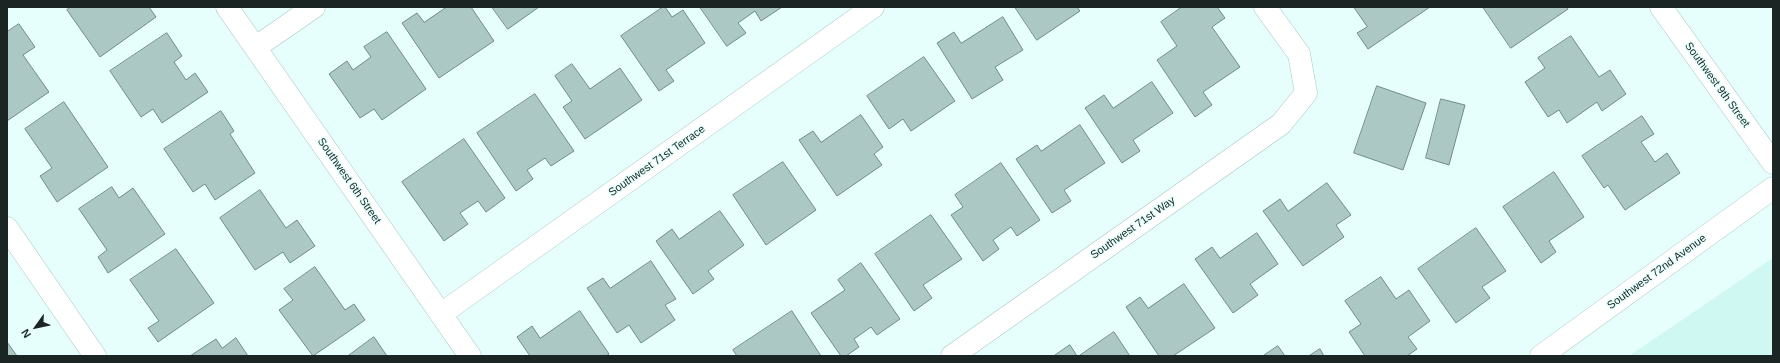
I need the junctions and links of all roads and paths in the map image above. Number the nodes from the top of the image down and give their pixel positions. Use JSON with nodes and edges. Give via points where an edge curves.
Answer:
{"nodes":[{"id":1,"x":227,"y":7,"type":"edge"},
{"id":2,"x":314,"y":7,"type":"edge"},
{"id":3,"x":873,"y":7,"type":"edge"},
{"id":4,"x":1265,"y":7,"type":"edge"},
{"id":5,"x":1661,"y":7,"type":"edge"},
{"id":6,"x":256,"y":47,"type":"junction"},
{"id":7,"x":1773,"y":163,"type":"edge"},
{"id":8,"x":1773,"y":188,"type":"edge"},
{"id":9,"x":7,"y":228,"type":"edge"},
{"id":10,"x":441,"y":314,"type":"junction"},
{"id":11,"x":95,"y":356,"type":"edge"},
{"id":12,"x":470,"y":356,"type":"edge"},
{"id":13,"x":952,"y":356,"type":"edge"},
{"id":14,"x":1541,"y":356,"type":"edge"}],
"edges":[{"from":1,"to":6,"type":"street","name":"Southwest 6th Street"},
{"from":2,"to":6,"type":"street"},
{"from":3,"to":10,"type":"street","name":"Southwest 71st Terrace"},
{"from":4,"to":13,"type":"street","name":"Southwest 71st Way","via":[[1299,54],[1306,93],[1281,124]]},
{"from":5,"to":7,"type":"street","name":"Southwest 9th Street"},
{"from":6,"to":10,"type":"street","name":"Southwest 6th Street"},
{"from":8,"to":14,"type":"street","name":"Southwest 72nd Avenue"},
{"from":9,"to":11,"type":"street"},
{"from":10,"to":12,"type":"street","name":"Southwest 6th Street"}]}
